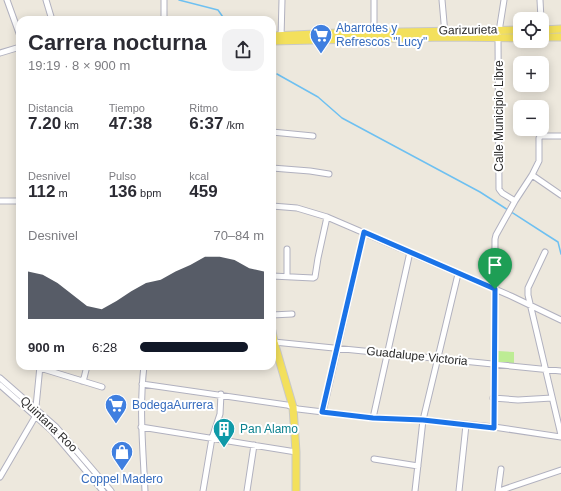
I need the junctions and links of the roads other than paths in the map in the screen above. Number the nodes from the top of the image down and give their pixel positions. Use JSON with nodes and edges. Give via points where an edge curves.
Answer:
{"nodes":[{"id":1,"x":7,"y":0,"type":"edge"},
{"id":2,"x":46,"y":0,"type":"edge"},
{"id":3,"x":164,"y":0,"type":"edge"},
{"id":4,"x":282,"y":0,"type":"edge"},
{"id":5,"x":374,"y":0,"type":"edge"},
{"id":6,"x":442,"y":0,"type":"edge"},
{"id":7,"x":504,"y":0,"type":"edge"},
{"id":8,"x":540,"y":0,"type":"edge"},
{"id":9,"x":541,"y":12,"type":"edge"},
{"id":10,"x":51,"y":16,"type":"edge"},
{"id":11,"x":164,"y":16,"type":"edge"},
{"id":12,"x":16,"y":25,"type":"edge"},
{"id":13,"x":500,"y":30,"type":"junction"},
{"id":14,"x":513,"y":30,"type":"edge"},
{"id":15,"x":549,"y":30,"type":"edge"},
{"id":16,"x":561,"y":30,"type":"edge"},
{"id":17,"x":445,"y":34,"type":"junction"},
{"id":18,"x":374,"y":35,"type":"junction"},
{"id":19,"x":276,"y":37,"type":"edge"},
{"id":20,"x":549,"y":37,"type":"edge"},
{"id":21,"x":561,"y":37,"type":"edge"},
{"id":22,"x":281,"y":38,"type":"junction"},
{"id":23,"x":498,"y":38,"type":"junction"},
{"id":24,"x":513,"y":38,"type":"edge"},
{"id":25,"x":276,"y":40,"type":"edge"},
{"id":26,"x":16,"y":48,"type":"edge"},
{"id":27,"x":0,"y":53,"type":"edge"},
{"id":28,"x":276,"y":132,"type":"edge"},
{"id":29,"x":313,"y":136,"type":"dead end"},
{"id":30,"x":561,"y":136,"type":"edge"},
{"id":31,"x":276,"y":168,"type":"edge"},
{"id":32,"x":329,"y":174,"type":"dead end"},
{"id":33,"x":532,"y":175,"type":"junction"},
{"id":34,"x":561,"y":195,"type":"edge"},
{"id":35,"x":0,"y":201,"type":"edge"},
{"id":36,"x":16,"y":201,"type":"edge"},
{"id":37,"x":514,"y":203,"type":"junction"},
{"id":38,"x":276,"y":206,"type":"edge"},
{"id":39,"x":327,"y":217,"type":"junction"},
{"id":40,"x":364,"y":232,"type":"junction"},
{"id":41,"x":288,"y":249,"type":"dead end"},
{"id":42,"x":410,"y":252,"type":"junction"},
{"id":43,"x":545,"y":252,"type":"dead end"},
{"id":44,"x":458,"y":274,"type":"junction"},
{"id":45,"x":276,"y":276,"type":"edge"},
{"id":46,"x":287,"y":276,"type":"junction"},
{"id":47,"x":495,"y":289,"type":"junction"},
{"id":48,"x":529,"y":304,"type":"junction"},
{"id":49,"x":292,"y":314,"type":"dead end"},
{"id":50,"x":276,"y":315,"type":"edge"},
{"id":51,"x":561,"y":320,"type":"edge"},
{"id":52,"x":276,"y":342,"type":"edge"},
{"id":53,"x":336,"y":348,"type":"junction"},
{"id":54,"x":276,"y":349,"type":"edge"},
{"id":55,"x":387,"y":353,"type":"junction"},
{"id":56,"x":438,"y":358,"type":"junction"},
{"id":57,"x":494,"y":364,"type":"junction"},
{"id":58,"x":40,"y":370,"type":"edge"},
{"id":59,"x":49,"y":370,"type":"edge"},
{"id":60,"x":86,"y":370,"type":"edge"},
{"id":61,"x":144,"y":370,"type":"edge"},
{"id":62,"x":545,"y":370,"type":"junction"},
{"id":63,"x":561,"y":371,"type":"edge"},
{"id":64,"x":0,"y":378,"type":"edge"},
{"id":65,"x":82,"y":381,"type":"junction"},
{"id":66,"x":142,"y":384,"type":"junction"},
{"id":67,"x":0,"y":385,"type":"edge"},
{"id":68,"x":102,"y":387,"type":"dead end"},
{"id":69,"x":221,"y":394,"type":"junction"},
{"id":70,"x":493,"y":398,"type":"junction"},
{"id":71,"x":552,"y":398,"type":"junction"},
{"id":72,"x":293,"y":407,"type":"junction"},
{"id":73,"x":36,"y":410,"type":"junction"},
{"id":74,"x":322,"y":412,"type":"junction"},
{"id":75,"x":35,"y":417,"type":"junction"},
{"id":76,"x":373,"y":418,"type":"junction"},
{"id":77,"x":423,"y":420,"type":"junction"},
{"id":78,"x":466,"y":425,"type":"junction"},
{"id":79,"x":141,"y":427,"type":"junction"},
{"id":80,"x":494,"y":428,"type":"junction"},
{"id":81,"x":561,"y":436,"type":"edge"},
{"id":82,"x":212,"y":438,"type":"junction"},
{"id":83,"x":254,"y":445,"type":"junction"},
{"id":84,"x":296,"y":452,"type":"junction"},
{"id":85,"x":374,"y":459,"type":"dead end"},
{"id":86,"x":418,"y":466,"type":"junction"},
{"id":87,"x":500,"y":469,"type":"dead end"},
{"id":88,"x":561,"y":470,"type":"edge"},
{"id":89,"x":0,"y":477,"type":"edge"},
{"id":90,"x":103,"y":491,"type":"edge"},
{"id":91,"x":111,"y":491,"type":"edge"},
{"id":92,"x":145,"y":491,"type":"edge"},
{"id":93,"x":203,"y":491,"type":"edge"},
{"id":94,"x":246,"y":491,"type":"edge"},
{"id":95,"x":296,"y":491,"type":"edge"},
{"id":96,"x":415,"y":491,"type":"edge"},
{"id":97,"x":459,"y":491,"type":"edge"},
{"id":98,"x":498,"y":491,"type":"edge"}],
"edges":[{"from":1,"to":12,"type":"street"},
{"from":2,"to":10,"type":"street"},
{"from":3,"to":11,"type":"street"},
{"from":4,"to":22,"type":"street"},
{"from":5,"to":18,"type":"street"},
{"from":6,"to":17,"type":"street"},
{"from":7,"to":13,"type":"street","name":"Calle Municipio Libre"},
{"from":8,"to":9,"type":"street"},
{"from":13,"to":14,"type":"main road","name":"Garizurieta"},
{"from":13,"to":17,"type":"main road","name":"Garizurieta"},
{"from":13,"to":23,"type":"street","name":"Calle Municipio Libre"},
{"from":15,"to":16,"type":"main road"},
{"from":17,"to":18,"type":"main road","name":"Garizurieta"},
{"from":17,"to":23,"type":"main road","name":"Garizurieta"},
{"from":18,"to":22,"type":"main road","name":"Garizurieta"},
{"from":19,"to":22,"type":"main road","name":"Garizurieta"},
{"from":20,"to":21,"type":"main road"},
{"from":22,"to":25,"type":"main road","name":"Garizurieta"},
{"from":23,"to":24,"type":"main road","name":"Garizurieta"},
{"from":23,"to":37,"type":"street","name":"Calle Municipio Libre","via":[[500,189]]},
{"from":26,"to":27,"type":"street"},
{"from":28,"to":29,"type":"street"},
{"from":30,"to":33,"type":"street","via":[[539,138],[539,161]]},
{"from":31,"to":32,"type":"street"},
{"from":33,"to":34,"type":"street"},
{"from":33,"to":37,"type":"street"},
{"from":35,"to":36,"type":"street"},
{"from":37,"to":47,"type":"street","via":[[495,239]]},
{"from":38,"to":39,"type":"street","via":[[297,208]]},
{"from":39,"to":40,"type":"street"},
{"from":39,"to":46,"type":"street","via":[[315,277]]},
{"from":40,"to":42,"type":"street"},
{"from":40,"to":53,"type":"street"},
{"from":41,"to":46,"type":"street"},
{"from":42,"to":44,"type":"street"},
{"from":42,"to":55,"type":"street"},
{"from":43,"to":48,"type":"street","via":[[528,288]]},
{"from":44,"to":47,"type":"street"},
{"from":44,"to":56,"type":"street"},
{"from":45,"to":46,"type":"street"},
{"from":47,"to":48,"type":"street"},
{"from":47,"to":57,"type":"street"},
{"from":48,"to":51,"type":"street"},
{"from":48,"to":62,"type":"street"},
{"from":49,"to":50,"type":"street"},
{"from":52,"to":53,"type":"street","name":"Guadalupe Victoria"},
{"from":53,"to":55,"type":"street","name":"Guadalupe Victoria"},
{"from":53,"to":74,"type":"street"},
{"from":54,"to":72,"type":"main road"},
{"from":55,"to":56,"type":"street","name":"Guadalupe Victoria"},
{"from":55,"to":76,"type":"street"},
{"from":56,"to":57,"type":"street","name":"Guadalupe Victoria"},
{"from":56,"to":77,"type":"street"},
{"from":57,"to":62,"type":"street","name":"Guadalupe Victoria"},
{"from":57,"to":70,"type":"street"},
{"from":58,"to":73,"type":"street"},
{"from":59,"to":65,"type":"street"},
{"from":60,"to":65,"type":"street"},
{"from":61,"to":66,"type":"street"},
{"from":62,"to":63,"type":"street","name":"Guadalupe Victoria"},
{"from":62,"to":71,"type":"street"},
{"from":64,"to":73,"type":"street","name":"Quintana Roo"},
{"from":65,"to":68,"type":"street"},
{"from":66,"to":69,"type":"street"},
{"from":66,"to":79,"type":"street"},
{"from":67,"to":75,"type":"street","name":"Quintana Roo"},
{"from":69,"to":72,"type":"street"},
{"from":69,"to":82,"type":"street","via":[[220,414]]},
{"from":70,"to":71,"type":"street"},
{"from":70,"to":80,"type":"street"},
{"from":71,"to":81,"type":"street"},
{"from":72,"to":74,"type":"street"},
{"from":72,"to":84,"type":"main road"},
{"from":73,"to":75,"type":"street"},
{"from":73,"to":91,"type":"street","name":"Quintana Roo","via":[[56,427]]},
{"from":74,"to":76,"type":"street"},
{"from":75,"to":89,"type":"street"},
{"from":75,"to":90,"type":"street","name":"Quintana Roo","via":[[52,431]]},
{"from":76,"to":77,"type":"street"},
{"from":77,"to":78,"type":"street"},
{"from":77,"to":86,"type":"street"},
{"from":78,"to":80,"type":"street"},
{"from":78,"to":97,"type":"street"},
{"from":79,"to":82,"type":"street"},
{"from":79,"to":92,"type":"street"},
{"from":80,"to":81,"type":"street"},
{"from":82,"to":83,"type":"street"},
{"from":82,"to":93,"type":"street"},
{"from":83,"to":84,"type":"street"},
{"from":83,"to":94,"type":"street"},
{"from":84,"to":95,"type":"main road"},
{"from":85,"to":86,"type":"street"},
{"from":86,"to":96,"type":"street"},
{"from":87,"to":98,"type":"street"},
{"from":88,"to":98,"type":"street"}]}
